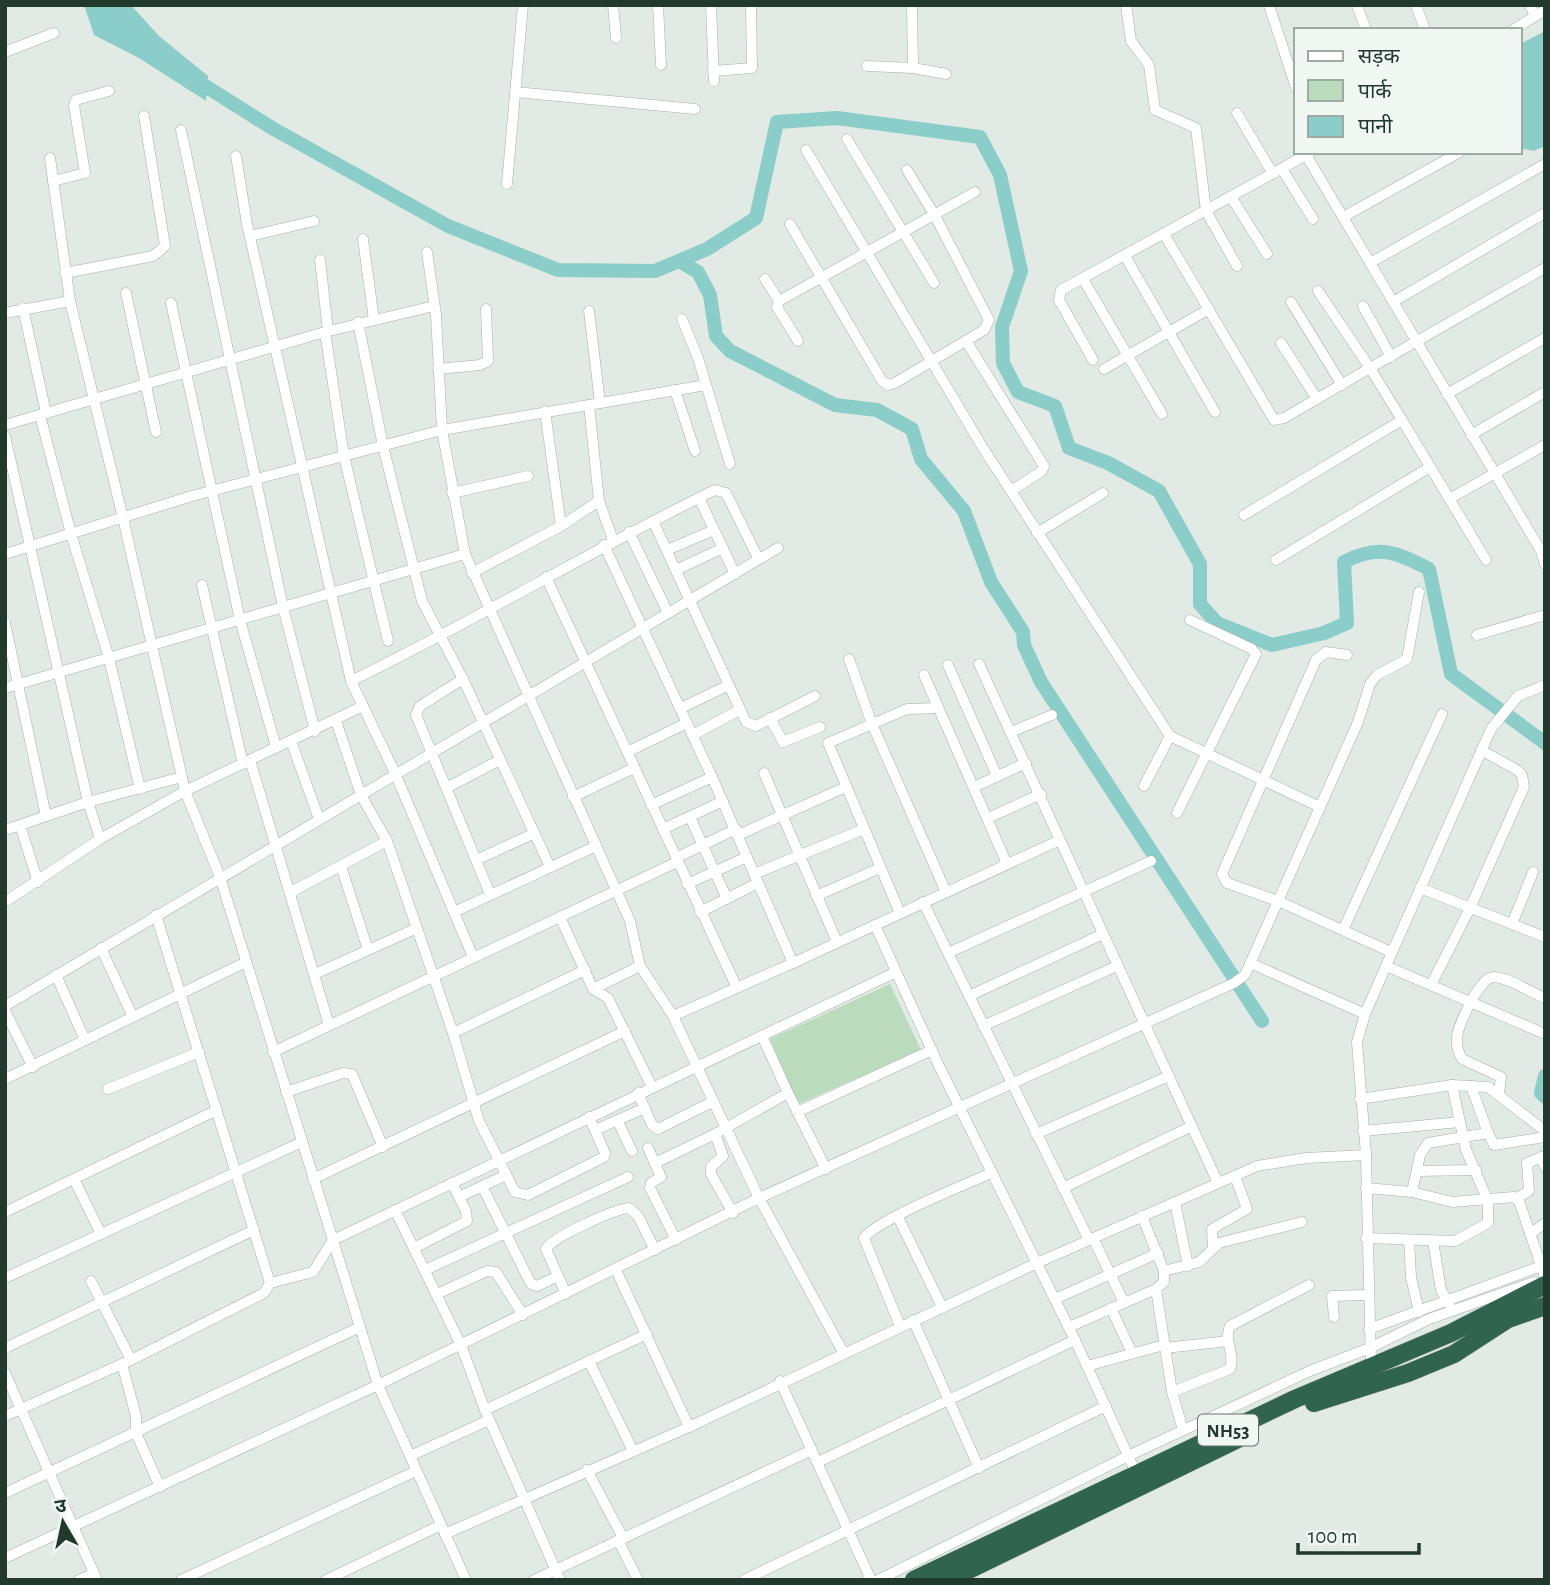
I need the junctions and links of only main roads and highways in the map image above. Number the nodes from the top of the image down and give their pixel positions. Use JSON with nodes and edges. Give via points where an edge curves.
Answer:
{"nodes":[{"id":1,"x":1545,"y":1285,"type":"edge"},
{"id":2,"x":1545,"y":1306,"type":"edge"},
{"id":3,"x":914,"y":1580,"type":"edge"},
{"id":4,"x":947,"y":1580,"type":"edge"}],
"edges":[{"from":1,"to":3,"type":"highway","number":"NH53","via":[[1451,1333],[1136,1473]]},
{"from":2,"to":4,"type":"highway","number":"NH53","via":[[1508,1319],[1454,1354],[1319,1400]]}]}
